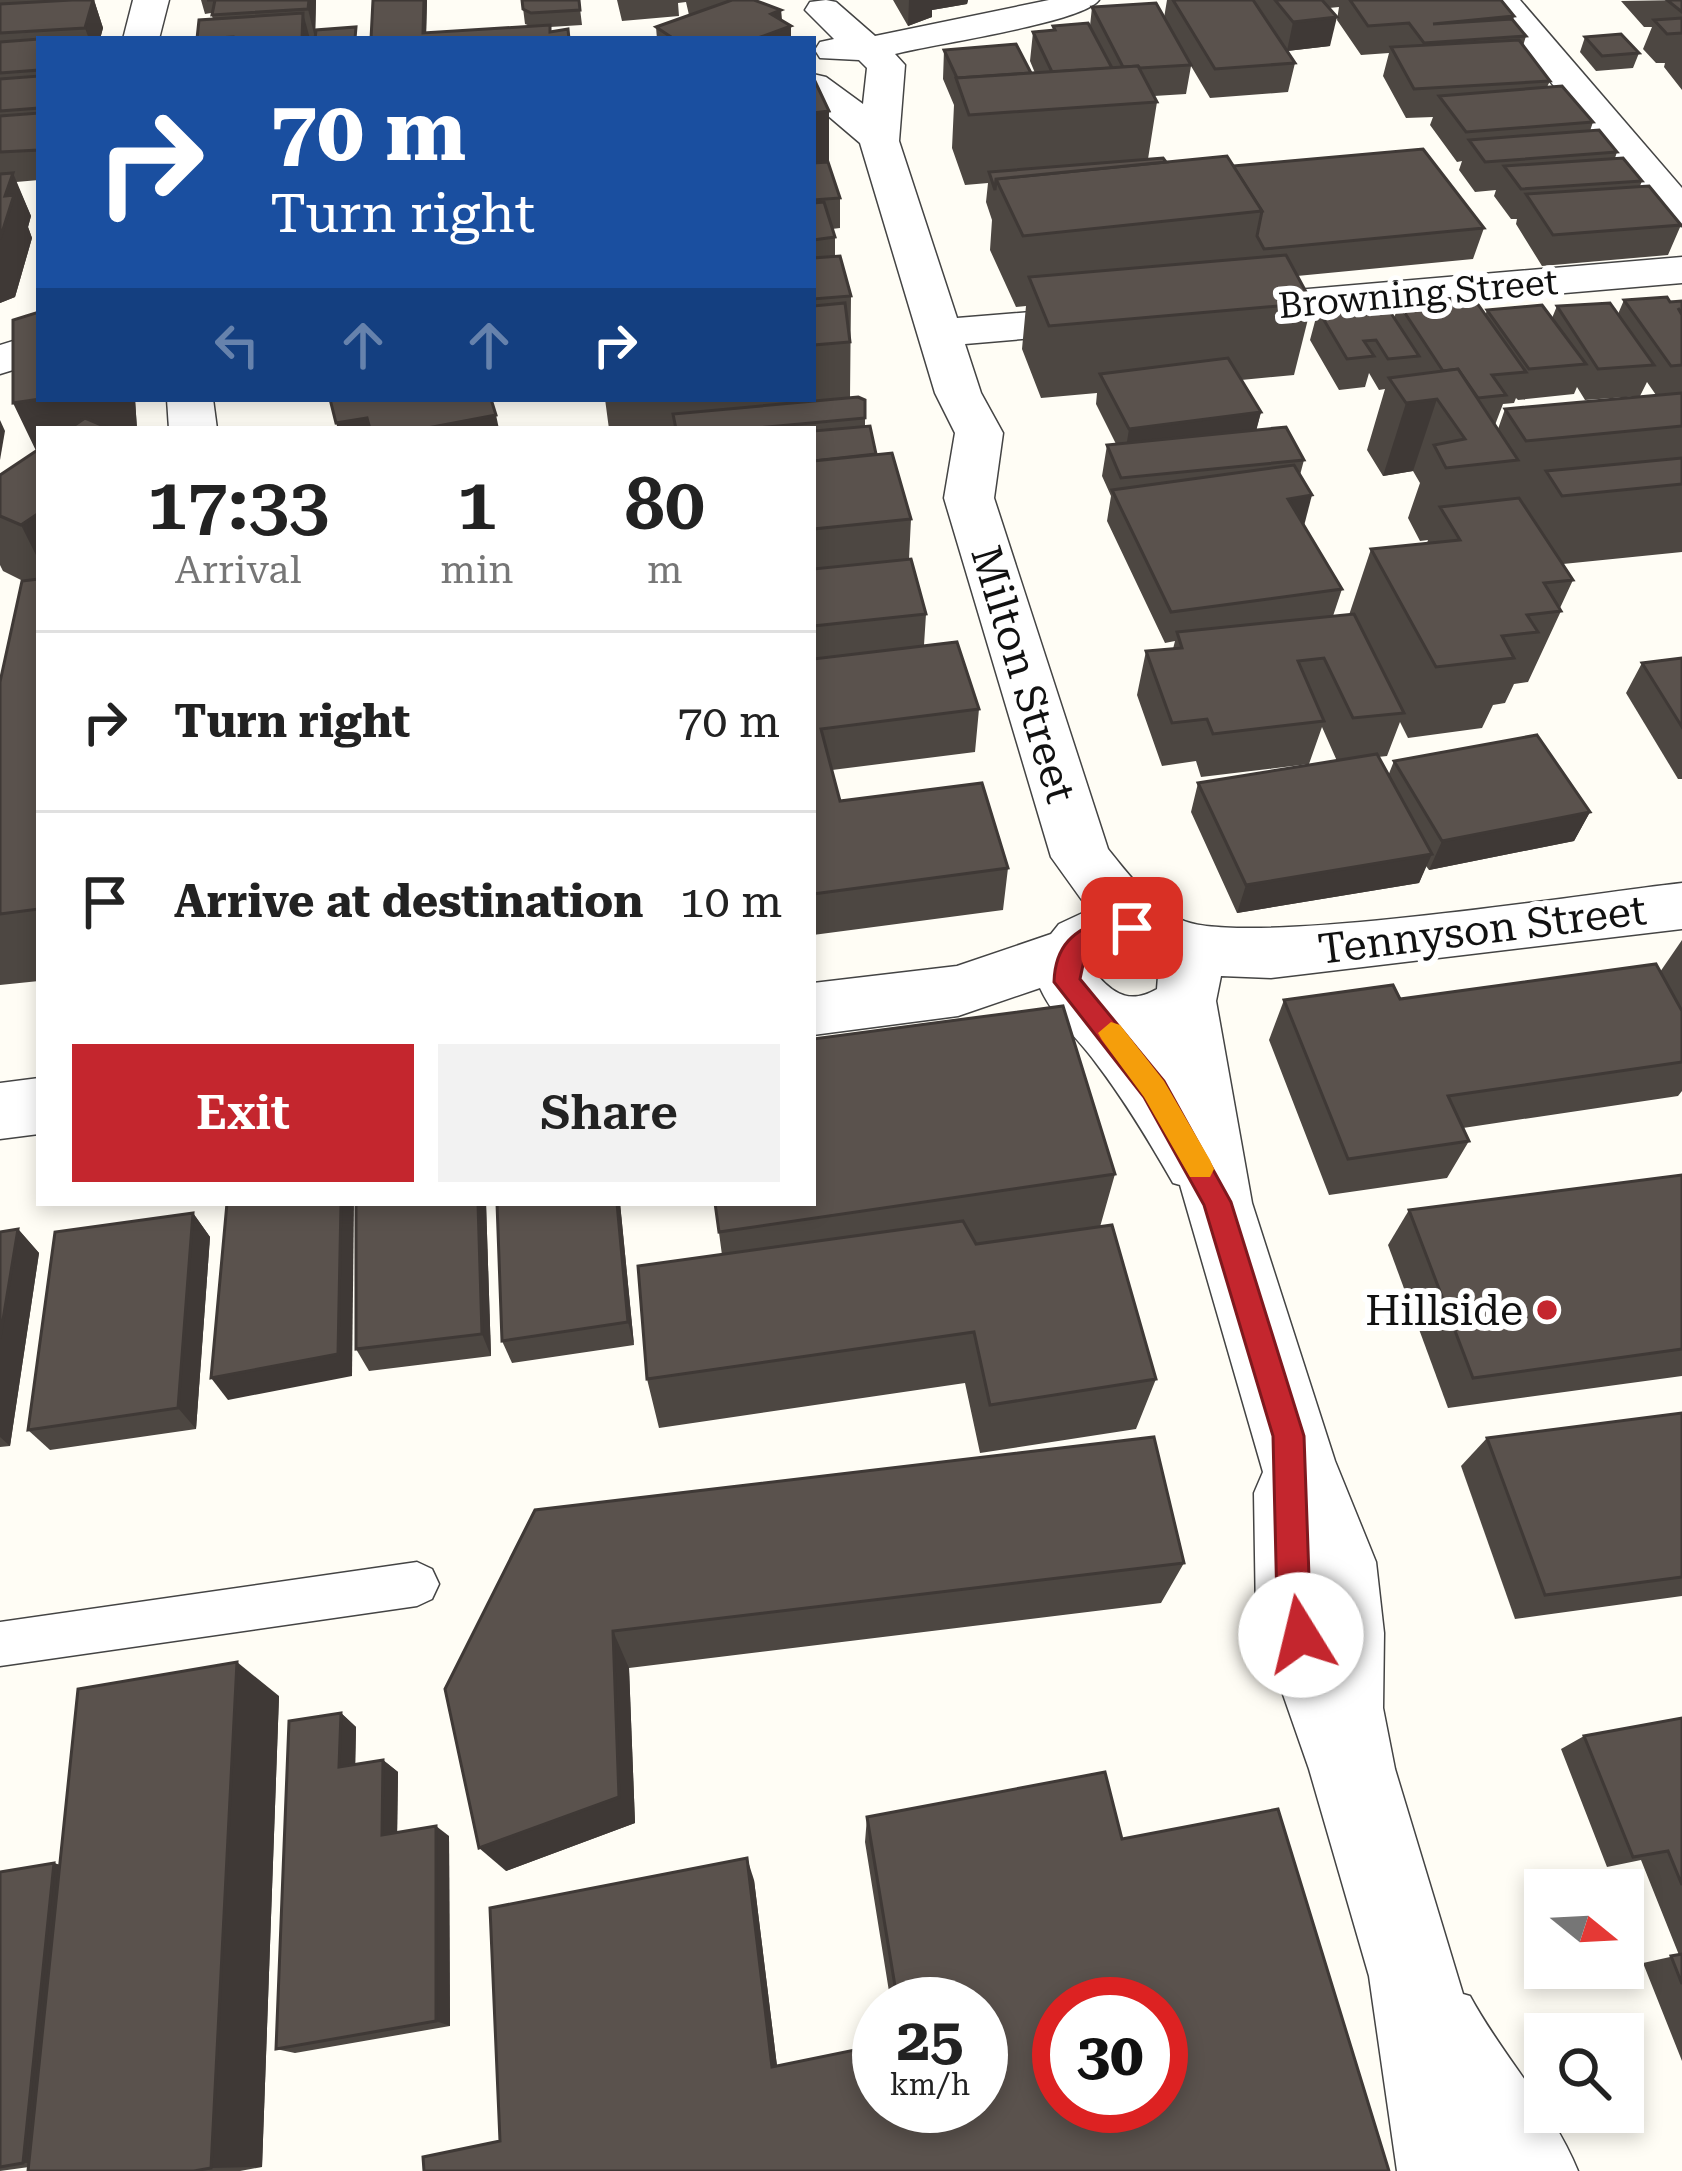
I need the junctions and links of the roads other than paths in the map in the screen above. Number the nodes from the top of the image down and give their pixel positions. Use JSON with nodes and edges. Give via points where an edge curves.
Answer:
{"nodes":[{"id":1,"x":151,"y":0,"type":"edge"},
{"id":2,"x":1501,"y":0,"type":"edge"},
{"id":3,"x":822,"y":5,"type":"edge"},
{"id":4,"x":1065,"y":6,"type":"edge"},
{"id":5,"x":142,"y":36,"type":"edge"},
{"id":6,"x":956,"y":49,"type":"edge"},
{"id":7,"x":874,"y":51,"type":"junction"},
{"id":8,"x":816,"y":80,"type":"edge"},
{"id":9,"x":884,"y":95,"type":"junction"},
{"id":10,"x":879,"y":141,"type":"junction"},
{"id":11,"x":1682,"y":214,"type":"edge"},
{"id":12,"x":1682,"y":270,"type":"edge"},
{"id":13,"x":1195,"y":312,"type":"edge"},
{"id":14,"x":1148,"y":316,"type":"edge"},
{"id":15,"x":939,"y":333,"type":"junction"},
{"id":16,"x":36,"y":348,"type":"edge"},
{"id":17,"x":0,"y":360,"type":"edge"},
{"id":18,"x":1076,"y":844,"type":"junction"},
{"id":19,"x":1682,"y":906,"type":"edge"},
{"id":20,"x":1174,"y":966,"type":"junction"},
{"id":21,"x":1083,"y":980,"type":"junction"},
{"id":22,"x":816,"y":1009,"type":"edge"},
{"id":23,"x":36,"y":1106,"type":"edge"},
{"id":24,"x":0,"y":1111,"type":"edge"},
{"id":25,"x":1217,"y":1202,"type":"junction"},
{"id":26,"x":417,"y":1585,"type":"dead end"},
{"id":27,"x":0,"y":1644,"type":"edge"},
{"id":28,"x":1415,"y":1976,"type":"junction"},
{"id":29,"x":1445,"y":2171,"type":"edge"},
{"id":30,"x":1530,"y":2171,"type":"edge"}],
"edges":[{"from":1,"to":5,"type":"street"},
{"from":2,"to":11,"type":"street"},
{"from":3,"to":7,"type":"street"},
{"from":3,"to":8,"type":"street"},
{"from":4,"to":6,"type":"street"},
{"from":4,"to":7,"type":"street"},
{"from":7,"to":8,"type":"street"},
{"from":7,"to":9,"type":"street","name":"Milton Street","via":[[886,65]]},
{"from":8,"to":9,"type":"street"},
{"from":8,"to":10,"type":"street"},
{"from":9,"to":10,"type":"street","name":"Milton Street"},
{"from":10,"to":15,"type":"street","name":"Milton Street"},
{"from":12,"to":13,"type":"street","name":"Browning Street"},
{"from":14,"to":15,"type":"street"},
{"from":15,"to":18,"type":"street","name":"Milton Street","via":[[958,393],[945,465],[972,505]]},
{"from":16,"to":17,"type":"street"},
{"from":18,"to":20,"type":"street","name":"Milton Street","via":[[1107,893]]},
{"from":18,"to":21,"type":"street","name":"Milton Street"},
{"from":19,"to":20,"type":"street","name":"Tennyson Street"},
{"from":20,"to":21,"type":"street","via":[[1132,928],[1107,928]]},
{"from":20,"to":21,"type":"street","via":[[1169,1014],[1148,1022],[1122,1023]]},
{"from":20,"to":25,"type":"street"},
{"from":21,"to":22,"type":"street"},
{"from":21,"to":25,"type":"street"},
{"from":23,"to":24,"type":"street"},
{"from":25,"to":28,"type":"street","via":[[1288,1436],[1296,1617]]},
{"from":26,"to":27,"type":"lane"},
{"from":28,"to":29,"type":"street"},
{"from":28,"to":30,"type":"street","via":[[1451,2055]]}]}
